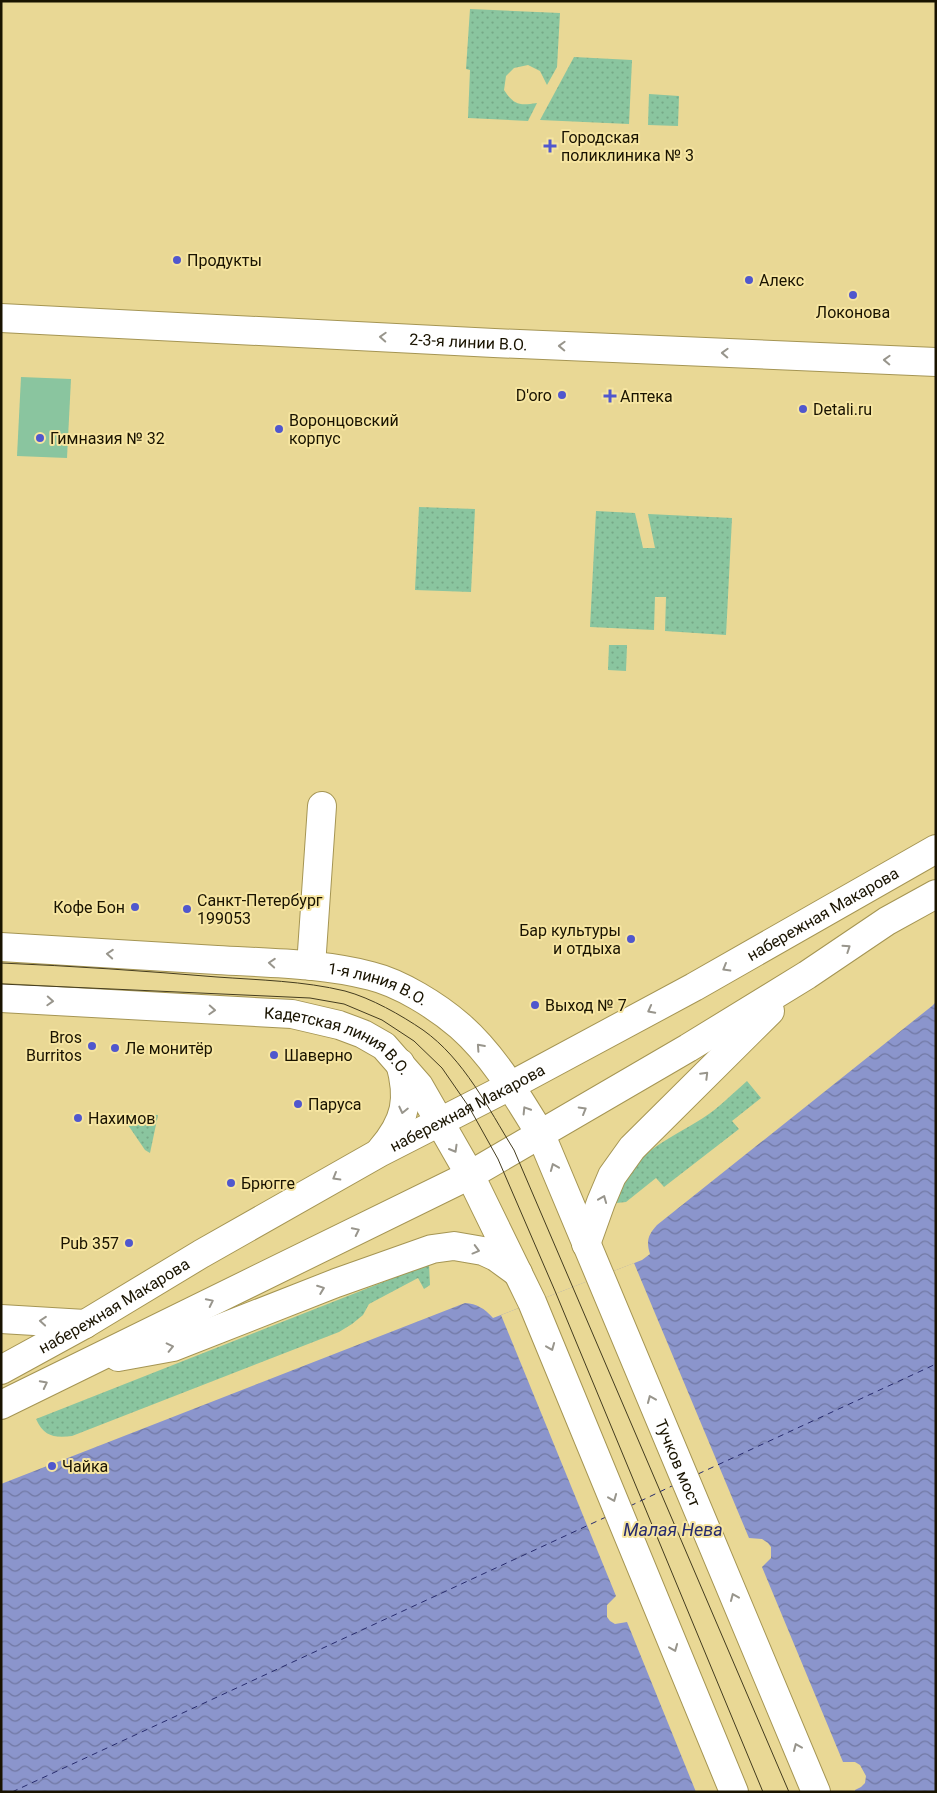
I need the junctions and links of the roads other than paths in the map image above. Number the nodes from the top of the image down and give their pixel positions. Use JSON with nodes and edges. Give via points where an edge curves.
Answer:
{"nodes":[{"id":1,"x":1,"y":318,"type":"edge"},
{"id":2,"x":936,"y":362,"type":"edge"},
{"id":3,"x":322,"y":806,"type":"dead end"},
{"id":4,"x":936,"y":849,"type":"edge"},
{"id":5,"x":936,"y":894,"type":"edge"},
{"id":6,"x":1,"y":947,"type":"edge"},
{"id":7,"x":312,"y":966,"type":"junction"},
{"id":8,"x":807,"y":975,"type":"junction"},
{"id":9,"x":1,"y":998,"type":"edge"},
{"id":10,"x":400,"y":1063,"type":"junction"},
{"id":11,"x":510,"y":1086,"type":"junction"},
{"id":12,"x":439,"y":1122,"type":"junction"},
{"id":13,"x":541,"y":1135,"type":"junction"},
{"id":14,"x":378,"y":1153,"type":"junction"},
{"id":15,"x":470,"y":1175,"type":"junction"},
{"id":16,"x":586,"y":1244,"type":"junction"},
{"id":17,"x":598,"y":1273,"type":"joint"},
{"id":18,"x":518,"y":1274,"type":"junction"},
{"id":19,"x":1,"y":1318,"type":"edge"},
{"id":20,"x":85,"y":1324,"type":"junction"},
{"id":21,"x":87,"y":1362,"type":"junction"},
{"id":22,"x":1,"y":1370,"type":"edge"},
{"id":23,"x":1,"y":1405,"type":"edge"},
{"id":24,"x":734,"y":1792,"type":"edge"},
{"id":25,"x":816,"y":1792,"type":"edge"}],
"edges":[{"from":2,"to":1,"type":"main road","name":"2-3-я линии В.О.","one_way":true},
{"from":3,"to":7,"type":"main road"},
{"from":4,"to":11,"type":"main road","name":"набережная Макарова","one_way":true,"via":[[694,987]]},
{"from":8,"to":5,"type":"main road","one_way":true,"via":[[887,921]]},
{"from":7,"to":6,"type":"main road","name":"1-я линия В.О.","one_way":true},
{"from":11,"to":7,"type":"main road","name":"1-я линия В.О.","one_way":true,"via":[[459,1025],[420,998],[373,976]]},
{"from":13,"to":8,"type":"main road","one_way":true},
{"from":16,"to":8,"type":"main road","one_way":true,"via":[[612,1176],[632,1148]]},
{"from":9,"to":10,"type":"main road","name":"Кадетская линия В.О.","one_way":true,"via":[[292,1014],[363,1034],[384,1046]]},
{"from":10,"to":12,"type":"main road","name":"Кадетская линия В.О.","via":[[419,1086]]},
{"from":10,"to":14,"type":"main road","one_way":true,"via":[[405,1082],[401,1121],[392,1138]]},
{"from":11,"to":12,"type":"main road","name":"набережная Макарова"},
{"from":13,"to":11,"type":"main road","name":"1-я линия В.О.","one_way":true},
{"from":12,"to":14,"type":"main road","name":"набережная Макарова"},
{"from":12,"to":15,"type":"main road","name":"Кадетская линия В.О.","one_way":true},
{"from":13,"to":15,"type":"main road"},
{"from":16,"to":13,"type":"main road","name":"1-я линия В.О.","one_way":true},
{"from":14,"to":20,"type":"main road","name":"набережная Макарова","one_way":true},
{"from":15,"to":18,"type":"main road","name":"Кадетская линия В.О."},
{"from":21,"to":15,"type":"main road","one_way":true},
{"from":16,"to":17,"type":"main road","name":"1-я линия В.О."},
{"from":25,"to":17,"type":"main road","name":"Тучков мост","one_way":true},
{"from":21,"to":18,"type":"main road","one_way":true,"via":[[173,1347],[432,1249],[454,1246],[482,1251]]},
{"from":18,"to":24,"type":"main road","name":"Кадетская линия В.О.","one_way":true},
{"from":20,"to":19,"type":"main road","one_way":true},
{"from":20,"to":22,"type":"main road","name":"набережная Макарова"},
{"from":23,"to":21,"type":"main road","one_way":true}]}
